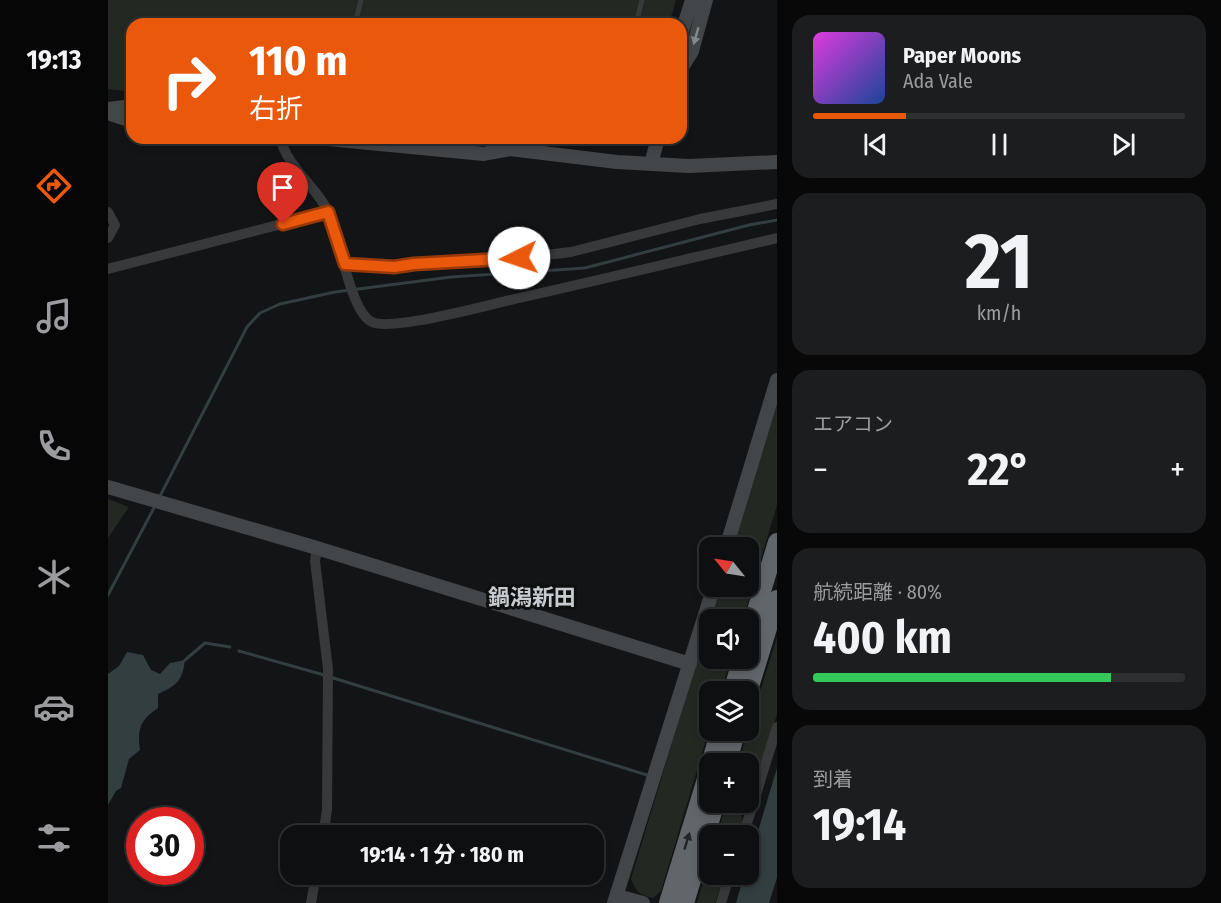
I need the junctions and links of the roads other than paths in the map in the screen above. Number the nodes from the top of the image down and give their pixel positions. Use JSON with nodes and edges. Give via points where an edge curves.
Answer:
{"nodes":[{"id":1,"x":361,"y":0,"type":"edge"},
{"id":2,"x":642,"y":0,"type":"edge"},
{"id":3,"x":692,"y":0,"type":"edge"},
{"id":4,"x":706,"y":0,"type":"edge"},
{"id":5,"x":356,"y":18,"type":"edge"},
{"id":6,"x":638,"y":18,"type":"edge"},
{"id":7,"x":686,"y":18,"type":"edge"},
{"id":8,"x":687,"y":59,"type":"edge"},
{"id":9,"x":126,"y":107,"type":"edge"},
{"id":10,"x":108,"y":111,"type":"edge"},
{"id":11,"x":126,"y":118,"type":"edge"},
{"id":12,"x":282,"y":144,"type":"edge"},
{"id":13,"x":380,"y":144,"type":"edge"},
{"id":14,"x":511,"y":144,"type":"edge"},
{"id":15,"x":656,"y":144,"type":"edge"},
{"id":16,"x":777,"y":162,"type":"edge"},
{"id":17,"x":651,"y":164,"type":"junction"},
{"id":18,"x":777,"y":204,"type":"edge"},
{"id":19,"x":108,"y":212,"type":"edge"},
{"id":20,"x":328,"y":212,"type":"junction"},
{"id":21,"x":108,"y":238,"type":"edge"},
{"id":22,"x":777,"y":238,"type":"edge"},
{"id":23,"x":345,"y":266,"type":"junction"},
{"id":24,"x":108,"y":269,"type":"edge"},
{"id":25,"x":777,"y":380,"type":"edge"},
{"id":26,"x":108,"y":487,"type":"edge"},
{"id":27,"x":729,"y":537,"type":"edge"},
{"id":28,"x":777,"y":542,"type":"edge"},
{"id":29,"x":316,"y":548,"type":"junction"},
{"id":30,"x":711,"y":597,"type":"edge"},
{"id":31,"x":777,"y":599,"type":"edge"},
{"id":32,"x":757,"y":609,"type":"edge"},
{"id":33,"x":690,"y":664,"type":"junction"},
{"id":34,"x":752,"y":681,"type":"edge"},
{"id":35,"x":777,"y":727,"type":"edge"},
{"id":36,"x":699,"y":810,"type":"edge"},
{"id":37,"x":712,"y":813,"type":"edge"},
{"id":38,"x":325,"y":825,"type":"edge"},
{"id":39,"x":746,"y":825,"type":"edge"},
{"id":40,"x":314,"y":885,"type":"edge"},
{"id":41,"x":727,"y":885,"type":"edge"},
{"id":42,"x":615,"y":900,"type":"edge"},
{"id":43,"x":677,"y":901,"type":"edge"},
{"id":44,"x":311,"y":903,"type":"edge"},
{"id":45,"x":643,"y":903,"type":"edge"},
{"id":46,"x":721,"y":903,"type":"edge"}],
"edges":[{"from":1,"to":5,"type":"lane"},
{"from":2,"to":6,"type":"lane"},
{"from":3,"to":7,"type":"street"},
{"from":4,"to":8,"type":"street","one_way":true},
{"from":9,"to":10,"type":"street"},
{"from":10,"to":11,"type":"street"},
{"from":12,"to":20,"type":"street","via":[[286,156]]},
{"from":13,"to":14,"type":"street","via":[[484,154]]},
{"from":14,"to":17,"type":"street"},
{"from":15,"to":17,"type":"street"},
{"from":16,"to":17,"type":"street"},
{"from":18,"to":23,"type":"street","via":[[562,253],[394,267]]},
{"from":19,"to":21,"type":"street","via":[[115,225]]},
{"from":20,"to":23,"type":"street"},
{"from":20,"to":24,"type":"street"},
{"from":22,"to":23,"type":"street","via":[[443,316],[384,325],[363,317]]},
{"from":25,"to":27,"type":"street"},
{"from":26,"to":29,"type":"street"},
{"from":28,"to":32,"type":"highway"},
{"from":29,"to":33,"type":"street"},
{"from":29,"to":38,"type":"street","via":[[328,669]]},
{"from":30,"to":33,"type":"street"},
{"from":31,"to":34,"type":"highway"},
{"from":33,"to":42,"type":"street"},
{"from":35,"to":39,"type":"street"},
{"from":43,"to":36,"type":"highway","one_way":true},
{"from":37,"to":43,"type":"highway"},
{"from":40,"to":44,"type":"street"},
{"from":41,"to":46,"type":"street"},
{"from":42,"to":45,"type":"street"}]}
